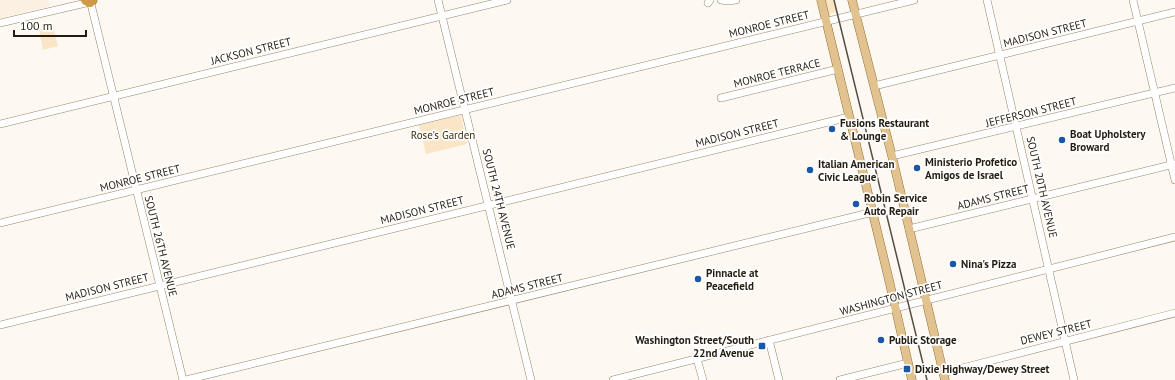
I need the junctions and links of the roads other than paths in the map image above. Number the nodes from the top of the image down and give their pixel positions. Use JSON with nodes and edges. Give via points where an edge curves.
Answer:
{"nodes":[{"id":1,"x":91,"y":0,"type":"edge"},
{"id":2,"x":438,"y":0,"type":"edge"},
{"id":3,"x":507,"y":0,"type":"edge"},
{"id":4,"x":721,"y":0,"type":"edge"},
{"id":5,"x":736,"y":0,"type":"edge"},
{"id":6,"x":821,"y":0,"type":"edge"},
{"id":7,"x":852,"y":0,"type":"edge"},
{"id":8,"x":914,"y":0,"type":"edge"},
{"id":9,"x":987,"y":0,"type":"edge"},
{"id":10,"x":1132,"y":0,"type":"edge"},
{"id":11,"x":1175,"y":12,"type":"edge"},
{"id":12,"x":855,"y":14,"type":"junction"},
{"id":13,"x":442,"y":16,"type":"junction"},
{"id":14,"x":826,"y":21,"type":"junction"},
{"id":15,"x":1137,"y":21,"type":"junction"},
{"id":16,"x":0,"y":23,"type":"edge"},
{"id":17,"x":1000,"y":55,"type":"junction"},
{"id":18,"x":838,"y":69,"type":"junction"},
{"id":19,"x":874,"y":86,"type":"junction"},
{"id":20,"x":1175,"y":88,"type":"edge"},
{"id":21,"x":1155,"y":93,"type":"junction"},
{"id":22,"x":113,"y":96,"type":"junction"},
{"id":23,"x":721,"y":98,"type":"dead end"},
{"id":24,"x":465,"y":109,"type":"junction"},
{"id":25,"x":849,"y":117,"type":"junction"},
{"id":26,"x":0,"y":124,"type":"edge"},
{"id":27,"x":1016,"y":126,"type":"junction"},
{"id":28,"x":892,"y":156,"type":"junction"},
{"id":29,"x":1173,"y":164,"type":"edge"},
{"id":30,"x":1175,"y":180,"type":"edge"},
{"id":31,"x":136,"y":190,"type":"junction"},
{"id":32,"x":1033,"y":199,"type":"junction"},
{"id":33,"x":489,"y":205,"type":"junction"},
{"id":34,"x":873,"y":212,"type":"junction"},
{"id":35,"x":0,"y":223,"type":"edge"},
{"id":36,"x":909,"y":229,"type":"junction"},
{"id":37,"x":1175,"y":237,"type":"edge"},
{"id":38,"x":1050,"y":269,"type":"junction"},
{"id":39,"x":160,"y":286,"type":"junction"},
{"id":40,"x":512,"y":300,"type":"junction"},
{"id":41,"x":926,"y":300,"type":"junction"},
{"id":42,"x":896,"y":308,"type":"junction"},
{"id":43,"x":1175,"y":313,"type":"edge"},
{"id":44,"x":0,"y":325,"type":"edge"},
{"id":45,"x":770,"y":340,"type":"junction"},
{"id":46,"x":1066,"y":341,"type":"junction"},
{"id":47,"x":697,"y":359,"type":"junction"},
{"id":48,"x":908,"y":363,"type":"junction"},
{"id":49,"x":944,"y":376,"type":"edge"},
{"id":50,"x":183,"y":380,"type":"edge"},
{"id":51,"x":186,"y":380,"type":"edge"},
{"id":52,"x":531,"y":380,"type":"edge"},
{"id":53,"x":613,"y":380,"type":"edge"},
{"id":54,"x":703,"y":380,"type":"edge"},
{"id":55,"x":779,"y":380,"type":"edge"},
{"id":56,"x":840,"y":380,"type":"edge"},
{"id":57,"x":912,"y":380,"type":"edge"},
{"id":58,"x":1074,"y":380,"type":"edge"}],
"edges":[{"from":1,"to":16,"type":"street"},
{"from":1,"to":22,"type":"street","name":"SOUTH 26TH AVENUE"},
{"from":2,"to":13,"type":"street","name":"SOUTH 24TH AVENUE"},
{"from":3,"to":13,"type":"street","name":"JACKSON STREET"},
{"from":4,"to":5,"type":"street"},
{"from":6,"to":14,"type":"main road"},
{"from":7,"to":12,"type":"main road"},
{"from":8,"to":12,"type":"street","name":"MONROE STREET"},
{"from":9,"to":17,"type":"street","name":"SOUTH 20TH AVENUE"},
{"from":10,"to":15,"type":"street"},
{"from":11,"to":15,"type":"street","name":"MADISON STREET"},
{"from":12,"to":14,"type":"street","name":"MONROE STREET"},
{"from":12,"to":19,"type":"main road"},
{"from":13,"to":22,"type":"street","name":"JACKSON STREET"},
{"from":13,"to":24,"type":"street","name":"SOUTH 24TH AVENUE"},
{"from":14,"to":18,"type":"main road"},
{"from":14,"to":24,"type":"street","name":"MONROE STREET"},
{"from":15,"to":17,"type":"street","name":"MADISON STREET"},
{"from":15,"to":21,"type":"street"},
{"from":17,"to":19,"type":"street","name":"MADISON STREET"},
{"from":17,"to":27,"type":"street","name":"SOUTH 20TH AVENUE"},
{"from":18,"to":23,"type":"street","name":"MONROE TERRACE"},
{"from":18,"to":25,"type":"main road"},
{"from":19,"to":28,"type":"main road"},
{"from":20,"to":21,"type":"street","name":"JEFFERSON STREET"},
{"from":21,"to":27,"type":"street","name":"JEFFERSON STREET"},
{"from":21,"to":29,"type":"street"},
{"from":22,"to":26,"type":"street","name":"JACKSON STREET"},
{"from":22,"to":31,"type":"street","name":"SOUTH 26TH AVENUE"},
{"from":24,"to":31,"type":"street","name":"MONROE STREET"},
{"from":24,"to":33,"type":"street","name":"SOUTH 24TH AVENUE"},
{"from":25,"to":33,"type":"street","name":"MADISON STREET"},
{"from":25,"to":34,"type":"main road"},
{"from":27,"to":28,"type":"street","name":"JEFFERSON STREET"},
{"from":27,"to":32,"type":"street","name":"SOUTH 20TH AVENUE"},
{"from":28,"to":36,"type":"main road"},
{"from":29,"to":30,"type":"street"},
{"from":29,"to":32,"type":"street","name":"ADAMS STREET"},
{"from":31,"to":35,"type":"street","name":"MONROE STREET"},
{"from":31,"to":39,"type":"street","name":"SOUTH 26TH AVENUE"},
{"from":32,"to":36,"type":"street","name":"ADAMS STREET"},
{"from":32,"to":38,"type":"street","name":"SOUTH 20TH AVENUE"},
{"from":33,"to":39,"type":"street","name":"MADISON STREET"},
{"from":33,"to":40,"type":"street","name":"SOUTH 24TH AVENUE"},
{"from":34,"to":40,"type":"street","name":"ADAMS STREET"},
{"from":34,"to":42,"type":"main road"},
{"from":36,"to":41,"type":"main road"},
{"from":37,"to":38,"type":"street","name":"WASHINGTON STREET"},
{"from":38,"to":41,"type":"street","name":"WASHINGTON STREET"},
{"from":38,"to":46,"type":"street","name":"SOUTH 20TH AVENUE"},
{"from":39,"to":44,"type":"street","name":"MADISON STREET"},
{"from":39,"to":50,"type":"street","name":"SOUTH 26TH AVENUE"},
{"from":40,"to":51,"type":"street","name":"ADAMS STREET"},
{"from":40,"to":52,"type":"street","name":"SOUTH 24TH AVENUE"},
{"from":41,"to":42,"type":"street","name":"WASHINGTON STREET"},
{"from":41,"to":49,"type":"main road"},
{"from":42,"to":45,"type":"street","name":"WASHINGTON STREET"},
{"from":42,"to":48,"type":"main road"},
{"from":43,"to":46,"type":"street","name":"DEWEY STREET"},
{"from":45,"to":47,"type":"street","name":"WASHINGTON STREET"},
{"from":45,"to":55,"type":"street"},
{"from":46,"to":49,"type":"street","name":"DEWEY STREET"},
{"from":46,"to":58,"type":"street","name":"SOUTH 20TH AVENUE"},
{"from":47,"to":53,"type":"street","name":"WASHINGTON STREET"},
{"from":47,"to":54,"type":"street"},
{"from":48,"to":56,"type":"street"},
{"from":48,"to":57,"type":"main road"}]}
